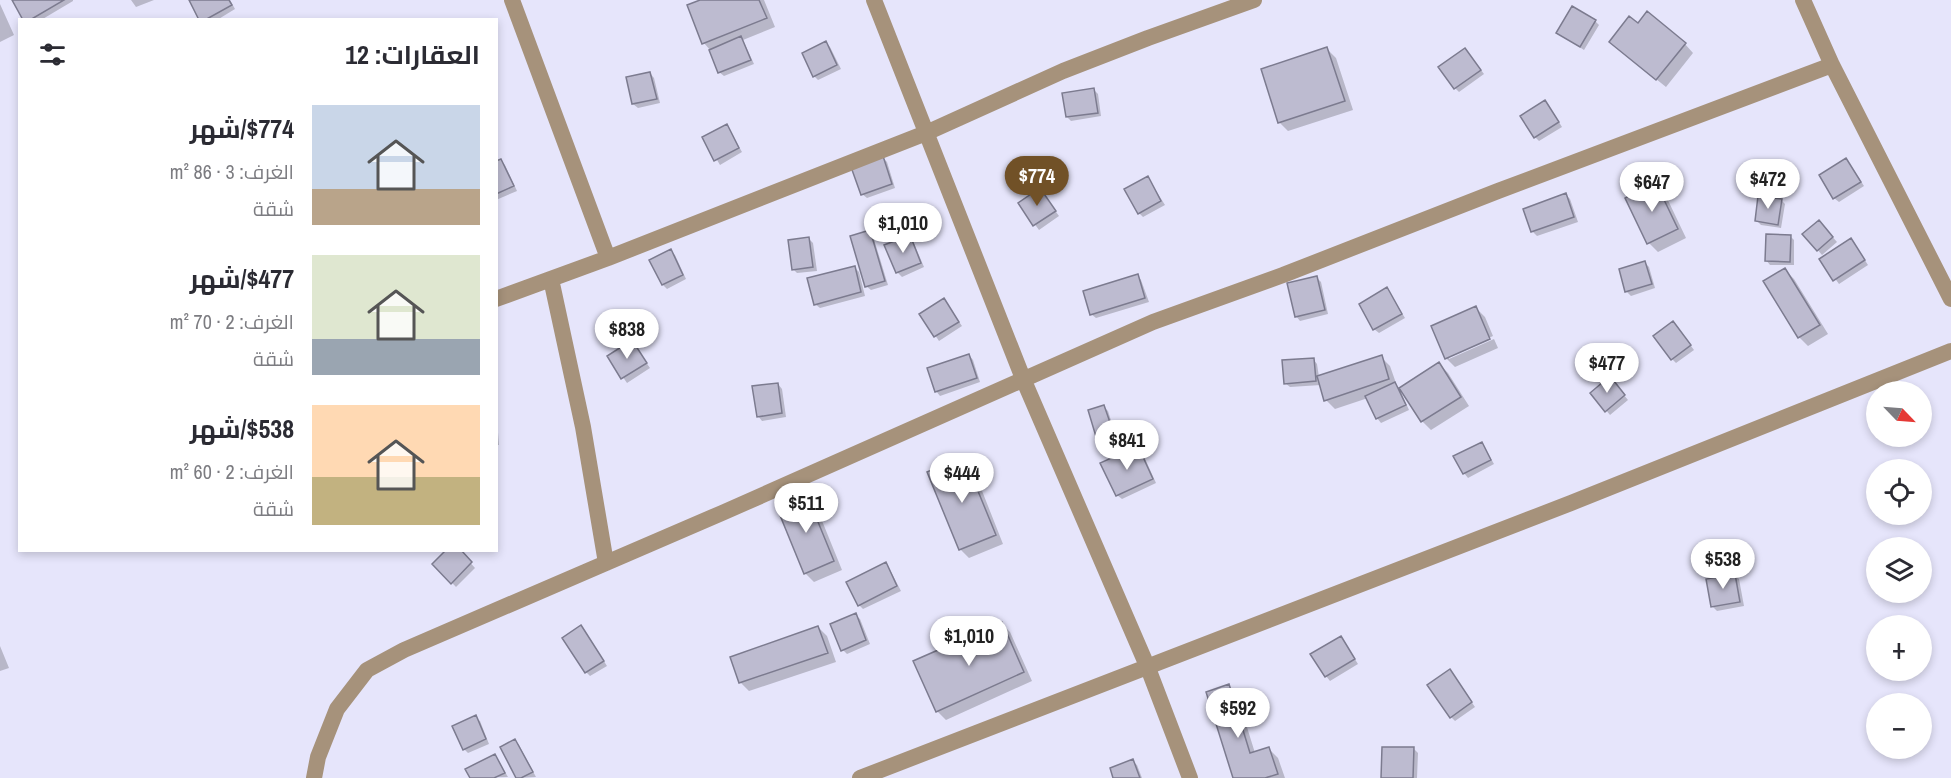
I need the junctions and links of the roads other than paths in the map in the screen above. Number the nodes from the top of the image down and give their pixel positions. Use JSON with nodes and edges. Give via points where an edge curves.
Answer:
{"nodes":[{"id":1,"x":512,"y":0,"type":"edge"},
{"id":2,"x":874,"y":0,"type":"edge"},
{"id":3,"x":1254,"y":0,"type":"edge"},
{"id":4,"x":1803,"y":0,"type":"edge"},
{"id":5,"x":1222,"y":5,"type":"edge"},
{"id":6,"x":1832,"y":65,"type":"junction"},
{"id":7,"x":926,"y":133,"type":"junction"},
{"id":8,"x":608,"y":258,"type":"junction"},
{"id":9,"x":551,"y":279,"type":"junction"},
{"id":10,"x":498,"y":298,"type":"edge"},
{"id":11,"x":1951,"y":299,"type":"edge"},
{"id":12,"x":1951,"y":351,"type":"edge"},
{"id":13,"x":1024,"y":381,"type":"junction"},
{"id":14,"x":606,"y":563,"type":"junction"},
{"id":15,"x":1148,"y":668,"type":"junction"},
{"id":16,"x":314,"y":778,"type":"edge"},
{"id":17,"x":860,"y":778,"type":"edge"},
{"id":18,"x":1190,"y":778,"type":"edge"}],
"edges":[{"from":1,"to":8,"type":"street"},
{"from":2,"to":7,"type":"street"},
{"from":3,"to":5,"type":"street"},
{"from":4,"to":6,"type":"street"},
{"from":5,"to":7,"type":"street"},
{"from":6,"to":11,"type":"street"},
{"from":6,"to":13,"type":"street","via":[[1153,322]]},
{"from":7,"to":8,"type":"street"},
{"from":7,"to":13,"type":"street"},
{"from":8,"to":9,"type":"street"},
{"from":9,"to":10,"type":"street"},
{"from":9,"to":14,"type":"street","via":[[583,427]]},
{"from":12,"to":15,"type":"street"},
{"from":13,"to":14,"type":"street"},
{"from":13,"to":15,"type":"street"},
{"from":14,"to":16,"type":"street","via":[[404,650],[367,670],[337,709],[318,756]]},
{"from":15,"to":17,"type":"street"},
{"from":15,"to":18,"type":"street"}]}
